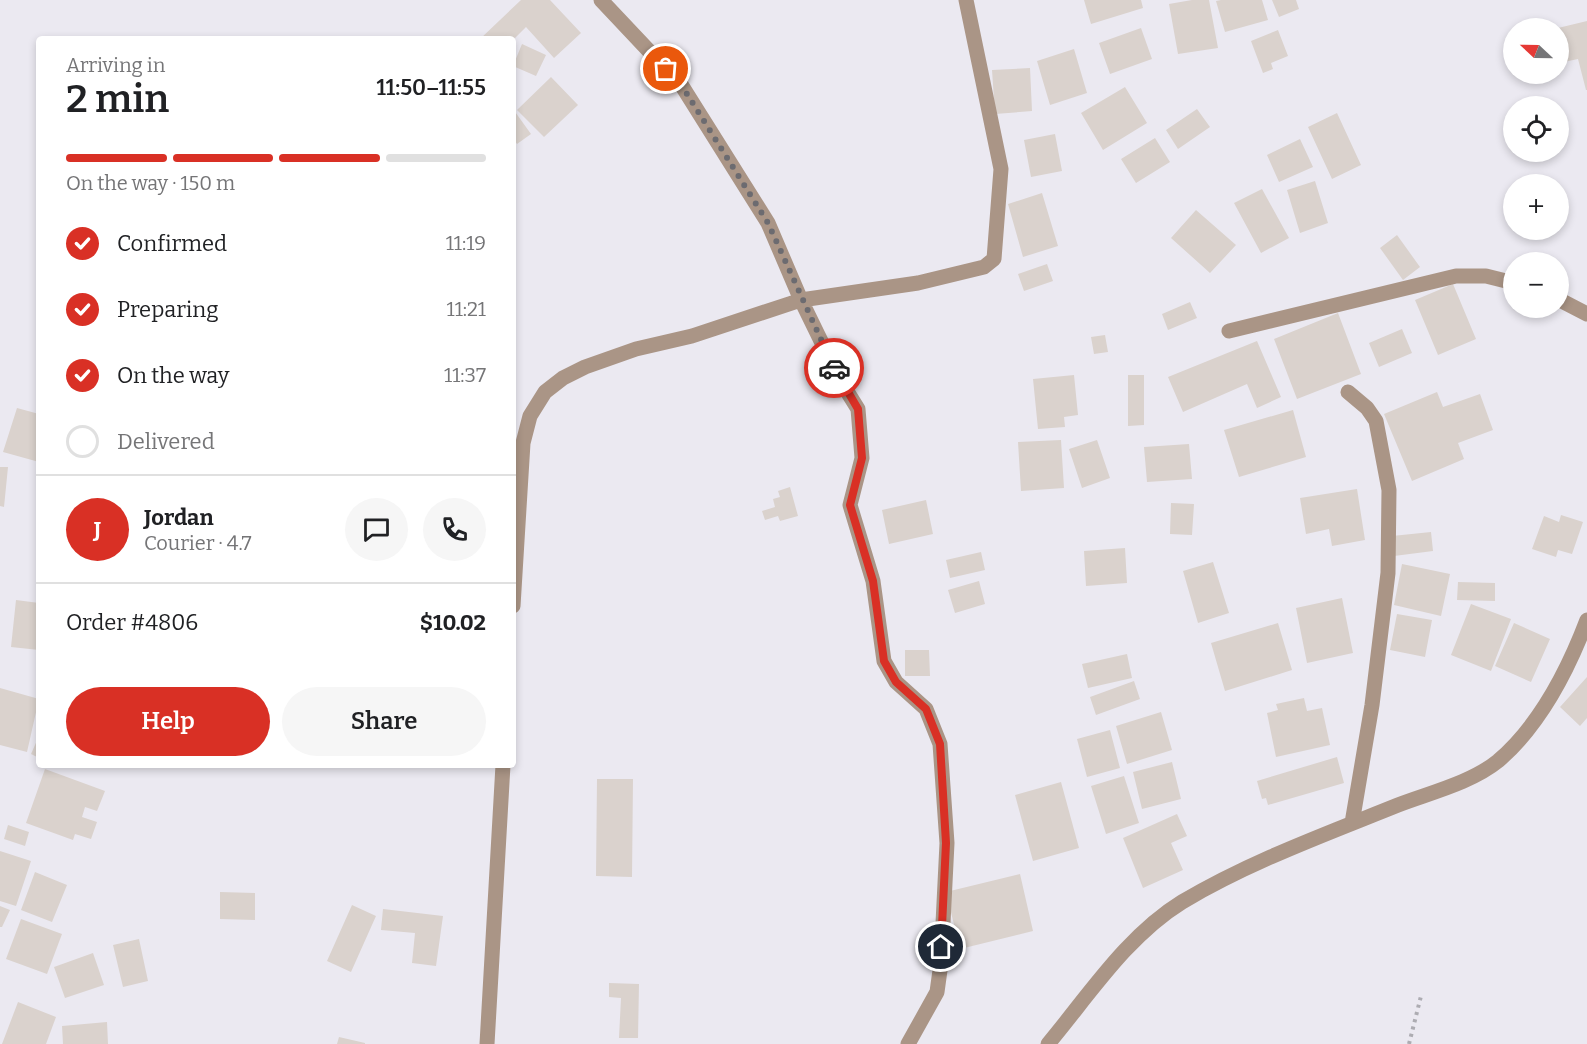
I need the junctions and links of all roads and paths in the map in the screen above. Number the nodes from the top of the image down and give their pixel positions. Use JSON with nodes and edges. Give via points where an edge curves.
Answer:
{"nodes":[{"id":1,"x":602,"y":0,"type":"edge"},
{"id":2,"x":966,"y":0,"type":"edge"},
{"id":3,"x":1503,"y":280,"type":"edge"},
{"id":4,"x":801,"y":300,"type":"junction"},
{"id":5,"x":1569,"y":305,"type":"edge"},
{"id":6,"x":1587,"y":314,"type":"edge"},
{"id":7,"x":1229,"y":331,"type":"dead end"},
{"id":8,"x":1348,"y":392,"type":"dead end"},
{"id":9,"x":516,"y":557,"type":"edge"},
{"id":10,"x":1586,"y":626,"type":"edge"},
{"id":11,"x":503,"y":768,"type":"edge"},
{"id":12,"x":1352,"y":823,"type":"junction"},
{"id":13,"x":1421,"y":996,"type":"dead end"},
{"id":14,"x":487,"y":1044,"type":"edge"},
{"id":15,"x":908,"y":1044,"type":"edge"},
{"id":16,"x":1048,"y":1044,"type":"edge"},
{"id":17,"x":1409,"y":1044,"type":"edge"}],
"edges":[{"from":1,"to":4,"type":"street","via":[[682,86],[768,223]]},
{"from":2,"to":4,"type":"street","via":[[1001,169],[994,259],[984,267],[918,283]]},
{"from":3,"to":7,"type":"street","via":[[1456,276]]},
{"from":4,"to":9,"type":"street","via":[[585,367],[544,392],[530,416],[523,443]]},
{"from":4,"to":15,"type":"street","via":[[858,409],[862,458],[850,505],[873,581],[884,661],[896,682],[926,709],[940,744],[946,843],[941,963],[937,992]]},
{"from":5,"to":6,"type":"street"},
{"from":8,"to":12,"type":"street","via":[[1376,421],[1389,490],[1388,573]]},
{"from":10,"to":12,"type":"street","via":[[1556,686],[1523,736],[1496,762]]},
{"from":11,"to":14,"type":"street"},
{"from":12,"to":16,"type":"street","via":[[1180,903],[1133,941]]},
{"from":13,"to":17,"type":"path"}]}
